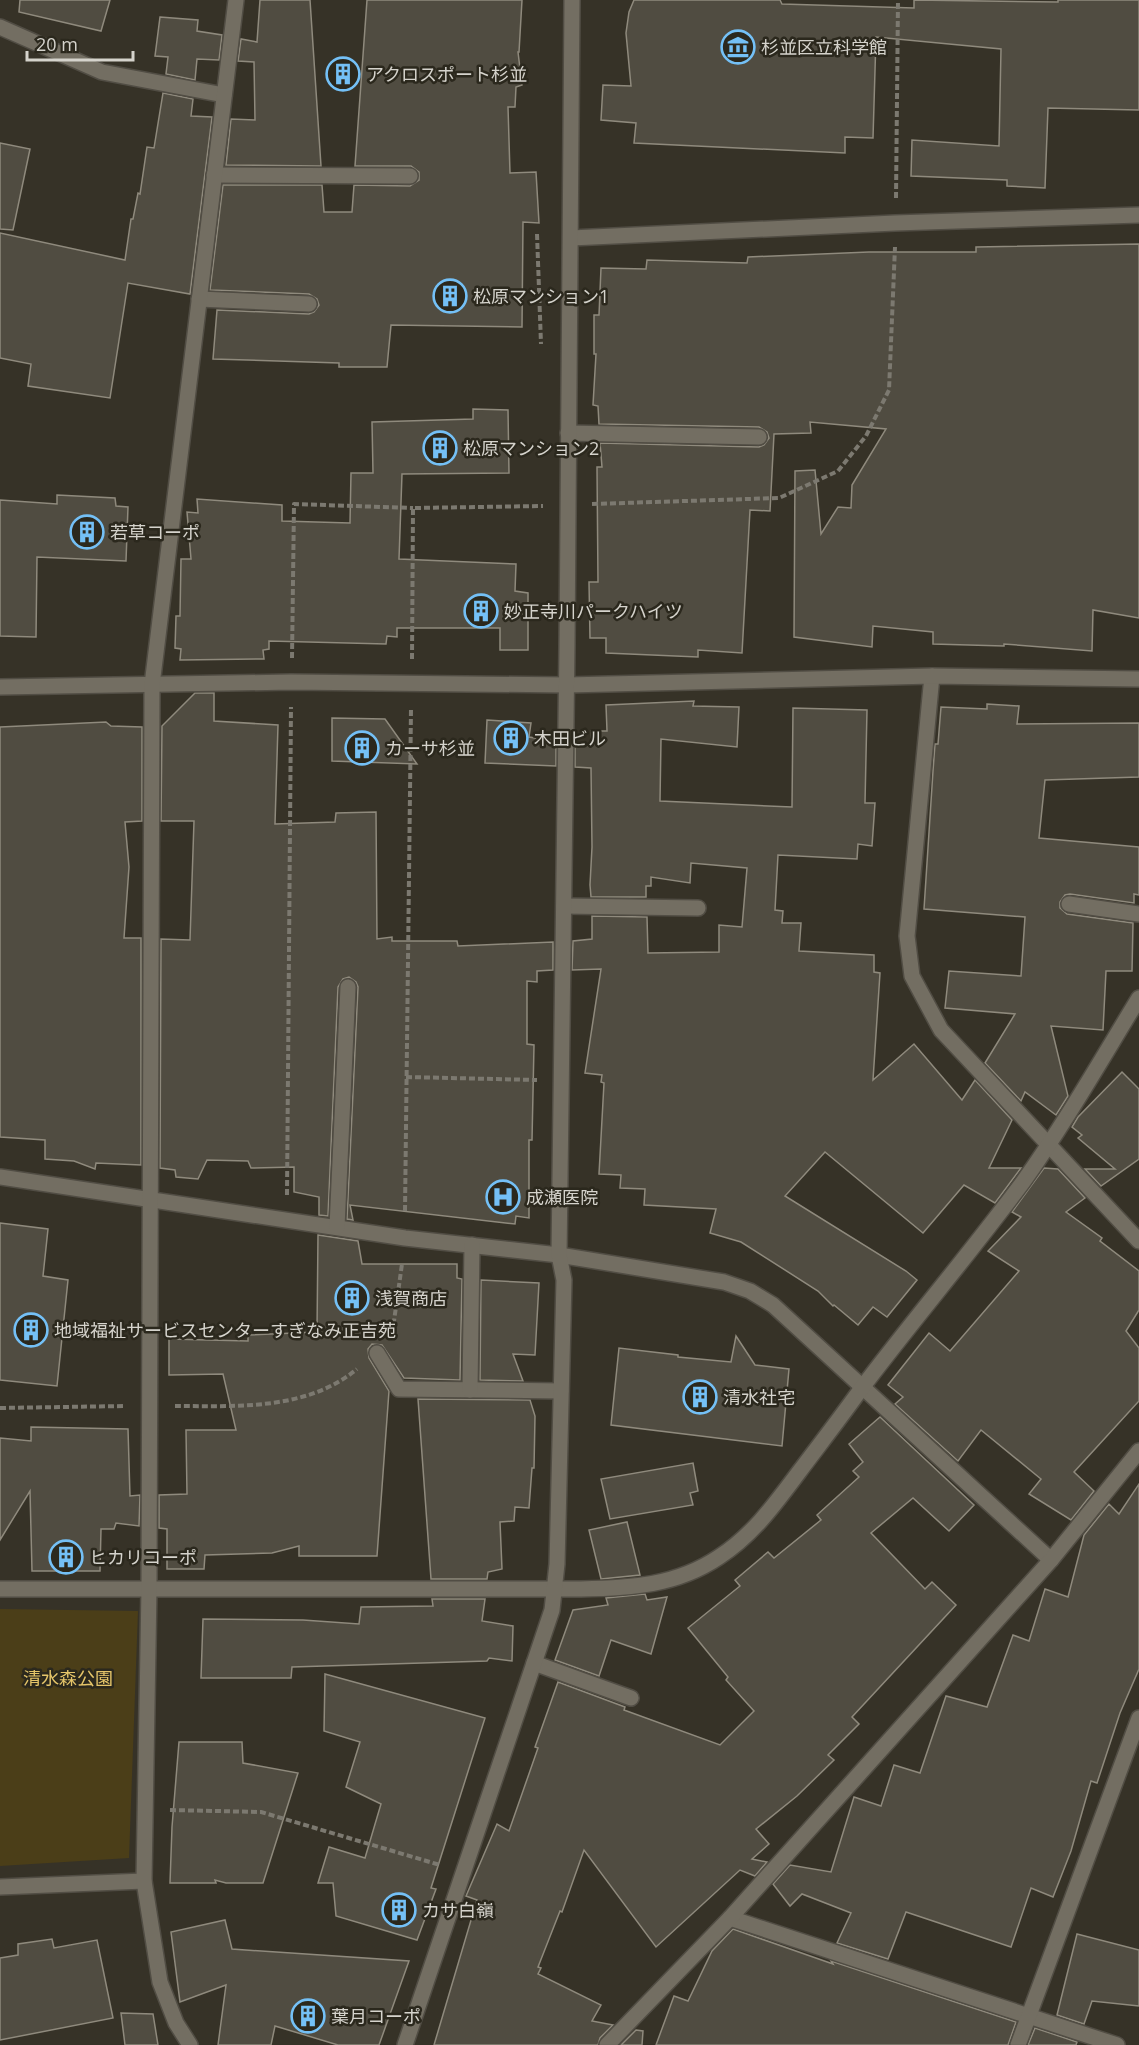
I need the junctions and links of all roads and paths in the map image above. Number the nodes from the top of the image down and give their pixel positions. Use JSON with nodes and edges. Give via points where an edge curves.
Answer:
{"nodes":[{"id":1,"x":236,"y":0,"type":"edge"},
{"id":2,"x":572,"y":0,"type":"edge"},
{"id":3,"x":898,"y":0,"type":"edge"},
{"id":4,"x":0,"y":27,"type":"edge"},
{"id":5,"x":224,"y":95,"type":"junction"},
{"id":6,"x":214,"y":175,"type":"junction"},
{"id":7,"x":410,"y":176,"type":"dead end"},
{"id":8,"x":1139,"y":215,"type":"edge"},
{"id":9,"x":895,"y":223,"type":"junction"},
{"id":10,"x":571,"y":238,"type":"junction"},
{"id":11,"x":199,"y":299,"type":"junction"},
{"id":12,"x":309,"y":304,"type":"dead end"},
{"id":13,"x":568,"y":434,"type":"junction"},
{"id":14,"x":759,"y":437,"type":"dead end"},
{"id":15,"x":567,"y":506,"type":"junction"},
{"id":16,"x":413,"y":508,"type":"dead end"},
{"id":17,"x":932,"y":676,"type":"junction"},
{"id":18,"x":1139,"y":679,"type":"edge"},
{"id":19,"x":291,"y":682,"type":"junction"},
{"id":20,"x":152,"y":685,"type":"junction"},
{"id":21,"x":567,"y":685,"type":"junction"},
{"id":22,"x":0,"y":687,"type":"edge"},
{"id":23,"x":1069,"y":904,"type":"dead end"},
{"id":24,"x":564,"y":906,"type":"junction"},
{"id":25,"x":698,"y":908,"type":"dead end"},
{"id":26,"x":1139,"y":914,"type":"edge"},
{"id":27,"x":348,"y":987,"type":"dead end"},
{"id":28,"x":1139,"y":998,"type":"edge"},
{"id":29,"x":406,"y":1077,"type":"dead end"},
{"id":30,"x":562,"y":1081,"type":"junction"},
{"id":31,"x":1048,"y":1146,"type":"junction"},
{"id":32,"x":0,"y":1177,"type":"edge"},
{"id":33,"x":151,"y":1200,"type":"junction"},
{"id":34,"x":286,"y":1220,"type":"junction"},
{"id":35,"x":337,"y":1227,"type":"junction"},
{"id":36,"x":1139,"y":1241,"type":"edge"},
{"id":37,"x":472,"y":1245,"type":"junction"},
{"id":38,"x":559,"y":1255,"type":"junction"},
{"id":39,"x":377,"y":1353,"type":"dead end"},
{"id":40,"x":863,"y":1386,"type":"junction"},
{"id":41,"x":470,"y":1390,"type":"junction"},
{"id":42,"x":561,"y":1391,"type":"junction"},
{"id":43,"x":1139,"y":1451,"type":"edge"},
{"id":44,"x":1051,"y":1560,"type":"junction"},
{"id":45,"x":149,"y":1588,"type":"junction"},
{"id":46,"x":0,"y":1589,"type":"edge"},
{"id":47,"x":555,"y":1589,"type":"junction"},
{"id":48,"x":534,"y":1663,"type":"junction"},
{"id":49,"x":631,"y":1698,"type":"dead end"},
{"id":50,"x":1139,"y":1718,"type":"edge"},
{"id":51,"x":146,"y":1809,"type":"junction"},
{"id":52,"x":464,"y":1872,"type":"junction"},
{"id":53,"x":144,"y":1881,"type":"junction"},
{"id":54,"x":0,"y":1887,"type":"edge"},
{"id":55,"x":730,"y":1918,"type":"junction"},
{"id":56,"x":1030,"y":2017,"type":"junction"},
{"id":57,"x":190,"y":2045,"type":"edge"},
{"id":58,"x":405,"y":2045,"type":"edge"},
{"id":59,"x":607,"y":2045,"type":"edge"},
{"id":60,"x":1018,"y":2045,"type":"edge"},
{"id":61,"x":1117,"y":2045,"type":"edge"}],
"edges":[{"from":1,"to":5,"type":"street"},
{"from":2,"to":10,"type":"street"},
{"from":3,"to":9,"type":"path"},
{"from":4,"to":5,"type":"street","via":[[102,72]]},
{"from":5,"to":6,"type":"street"},
{"from":6,"to":7,"type":"street"},
{"from":6,"to":11,"type":"street"},
{"from":8,"to":9,"type":"street"},
{"from":9,"to":10,"type":"street"},
{"from":9,"to":15,"type":"path","via":[[889,390],[866,436],[838,471],[779,498]]},
{"from":10,"to":13,"type":"street"},
{"from":11,"to":12,"type":"street"},
{"from":11,"to":20,"type":"street"},
{"from":13,"to":14,"type":"street"},
{"from":13,"to":15,"type":"street"},
{"from":15,"to":21,"type":"street"},
{"from":16,"to":19,"type":"path","via":[[294,504]]},
{"from":17,"to":18,"type":"street"},
{"from":17,"to":21,"type":"street"},
{"from":17,"to":31,"type":"street","via":[[907,936],[912,976],[941,1030]]},
{"from":19,"to":20,"type":"street"},
{"from":19,"to":21,"type":"street"},
{"from":19,"to":34,"type":"path"},
{"from":20,"to":22,"type":"street"},
{"from":20,"to":33,"type":"street"},
{"from":21,"to":24,"type":"street"},
{"from":23,"to":26,"type":"street"},
{"from":24,"to":25,"type":"street"},
{"from":24,"to":30,"type":"street"},
{"from":27,"to":35,"type":"street"},
{"from":28,"to":31,"type":"street"},
{"from":29,"to":30,"type":"path"},
{"from":30,"to":38,"type":"street"},
{"from":31,"to":36,"type":"street"},
{"from":31,"to":40,"type":"street"},
{"from":32,"to":33,"type":"street"},
{"from":33,"to":34,"type":"street"},
{"from":33,"to":45,"type":"street"},
{"from":34,"to":35,"type":"street"},
{"from":35,"to":37,"type":"street"},
{"from":37,"to":38,"type":"street"},
{"from":37,"to":41,"type":"street"},
{"from":38,"to":40,"type":"street","via":[[724,1282],[750,1291],[773,1305]]},
{"from":38,"to":42,"type":"street","via":[[564,1280]]},
{"from":39,"to":41,"type":"street","via":[[399,1389]]},
{"from":40,"to":44,"type":"street"},
{"from":40,"to":47,"type":"street","via":[[751,1533],[717,1559],[679,1578],[653,1585]]},
{"from":41,"to":42,"type":"street"},
{"from":42,"to":47,"type":"street"},
{"from":43,"to":44,"type":"street"},
{"from":44,"to":55,"type":"street"},
{"from":45,"to":46,"type":"street"},
{"from":45,"to":47,"type":"street"},
{"from":45,"to":51,"type":"street"},
{"from":47,"to":48,"type":"street"},
{"from":48,"to":49,"type":"street"},
{"from":48,"to":52,"type":"street"},
{"from":50,"to":56,"type":"street"},
{"from":51,"to":52,"type":"path","via":[[261,1812]]},
{"from":51,"to":53,"type":"street"},
{"from":52,"to":58,"type":"street"},
{"from":53,"to":54,"type":"street"},
{"from":53,"to":57,"type":"street","via":[[160,1982],[176,2023]]},
{"from":55,"to":56,"type":"street"},
{"from":55,"to":59,"type":"street"},
{"from":56,"to":60,"type":"street"},
{"from":56,"to":61,"type":"street"}]}
